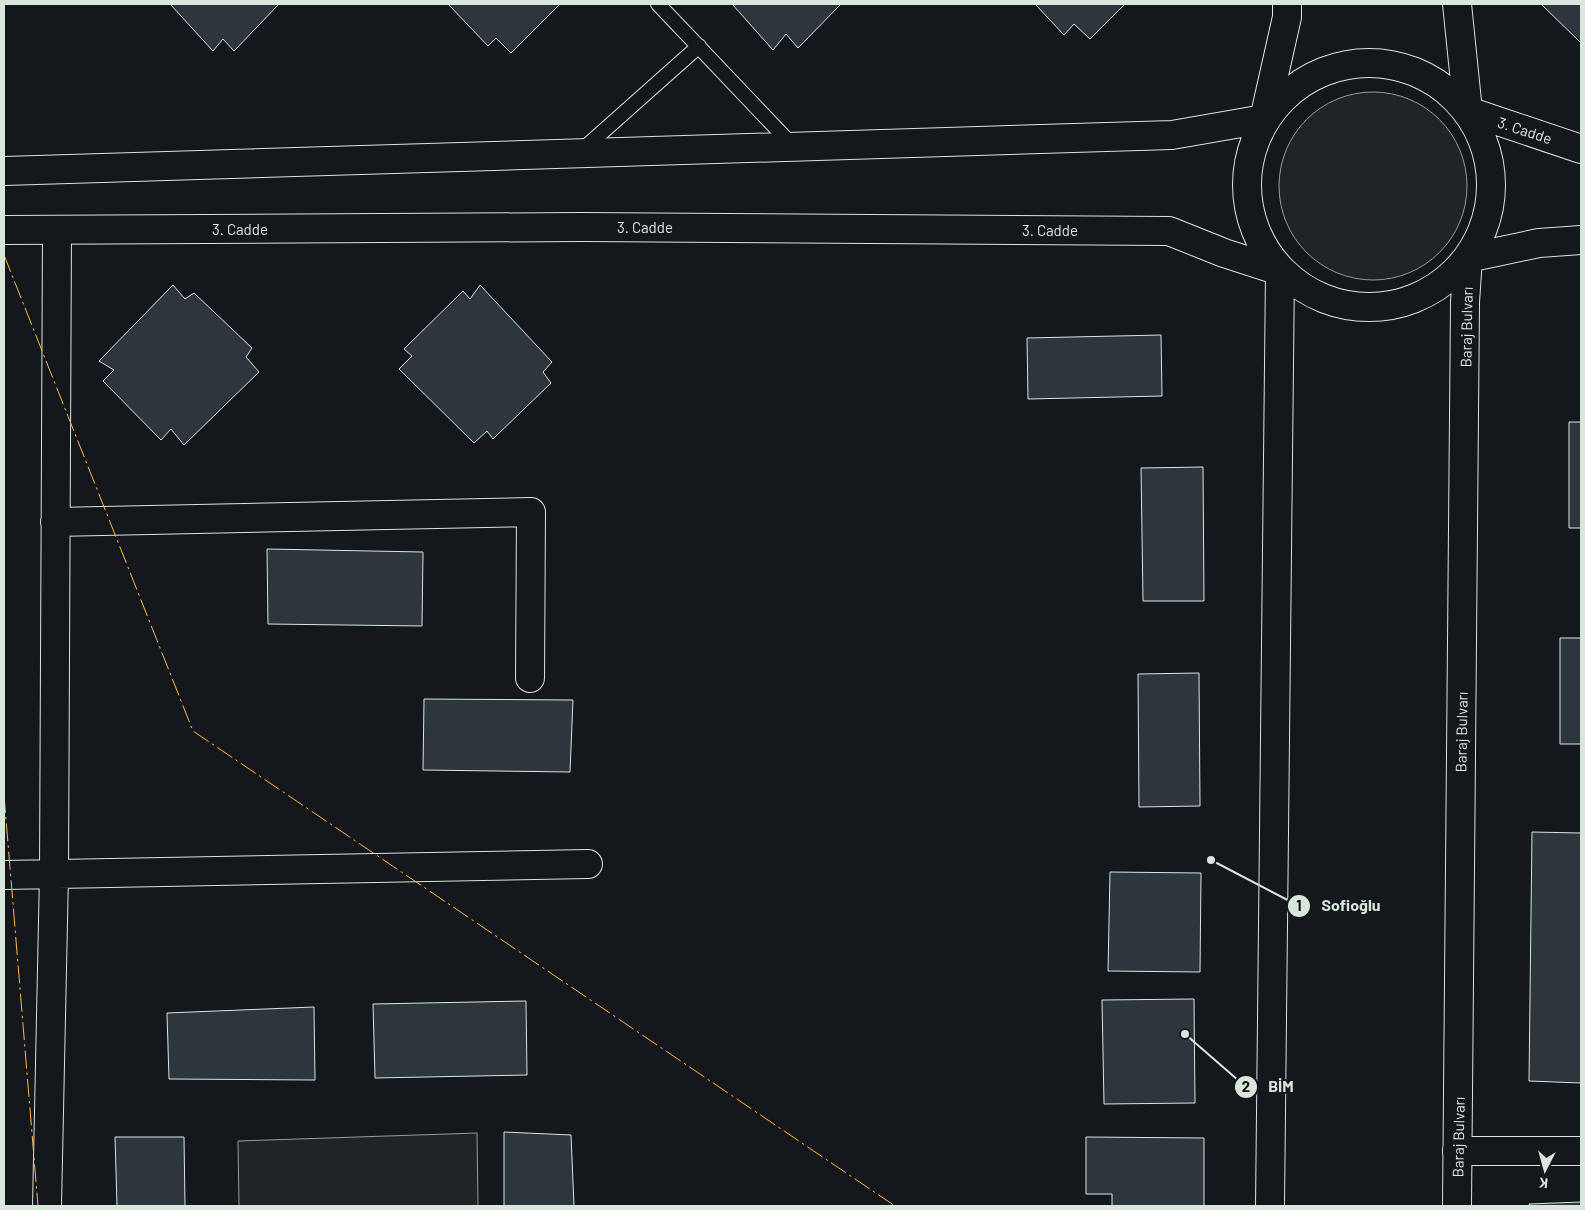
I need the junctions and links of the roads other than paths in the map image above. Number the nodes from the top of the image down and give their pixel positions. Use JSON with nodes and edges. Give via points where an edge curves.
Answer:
{"nodes":[{"id":1,"x":658,"y":4,"type":"edge"},
{"id":2,"x":1287,"y":4,"type":"edge"},
{"id":3,"x":1457,"y":4,"type":"edge"},
{"id":4,"x":699,"y":46,"type":"junction"},
{"id":5,"x":1468,"y":111,"type":"junction"},
{"id":6,"x":1264,"y":119,"type":"junction"},
{"id":7,"x":794,"y":146,"type":"junction"},
{"id":8,"x":1581,"y":149,"type":"edge"},
{"id":9,"x":579,"y":153,"type":"junction"},
{"id":10,"x":4,"y":171,"type":"edge"},
{"id":11,"x":4,"y":230,"type":"edge"},
{"id":12,"x":57,"y":230,"type":"junction"},
{"id":13,"x":1581,"y":240,"type":"edge"},
{"id":14,"x":1468,"y":258,"type":"junction"},
{"id":15,"x":1280,"y":271,"type":"junction"},
{"id":16,"x":55,"y":522,"type":"junction"},
{"id":17,"x":530,"y":678,"type":"dead end"},
{"id":18,"x":588,"y":864,"type":"dead end"},
{"id":19,"x":54,"y":874,"type":"junction"},
{"id":20,"x":4,"y":875,"type":"edge"},
{"id":21,"x":1581,"y":1151,"type":"edge"},
{"id":22,"x":1457,"y":1152,"type":"junction"},
{"id":23,"x":47,"y":1206,"type":"edge"},
{"id":24,"x":1270,"y":1206,"type":"edge"},
{"id":25,"x":1457,"y":1206,"type":"edge"}],
"edges":[{"from":1,"to":4,"type":"lane"},
{"from":2,"to":6,"type":"main road","via":[[1287,17]]},
{"from":3,"to":5,"type":"main road"},
{"from":4,"to":7,"type":"lane"},
{"from":4,"to":9,"type":"lane"},
{"from":5,"to":6,"type":"main road","via":[[1439,84],[1403,66],[1364,62],[1325,69],[1290,89]]},
{"from":5,"to":8,"type":"main road","name":"3. Cadde"},
{"from":5,"to":14,"type":"main road","via":[[1486,146],[1492,184],[1486,223]]},
{"from":6,"to":7,"type":"main road","via":[[1172,135]]},
{"from":6,"to":15,"type":"main road","via":[[1248,157],[1246,198],[1256,237]]},
{"from":7,"to":9,"type":"main road"},
{"from":9,"to":10,"type":"main road"},
{"from":11,"to":12,"type":"main road","name":"3. Cadde"},
{"from":12,"to":15,"type":"main road","name":"3. Cadde","via":[[582,227],[1169,231]]},
{"from":12,"to":16,"type":"main road"},
{"from":13,"to":14,"type":"main road","via":[[1539,243]]},
{"from":14,"to":15,"type":"main road","via":[[1438,287],[1390,305],[1356,307],[1315,296]]},
{"from":14,"to":22,"type":"main road","name":"Baraj Bulvarı"},
{"from":15,"to":24,"type":"main road"},
{"from":16,"to":17,"type":"main road","via":[[530,512]]},
{"from":16,"to":19,"type":"main road"},
{"from":18,"to":19,"type":"main road"},
{"from":19,"to":20,"type":"main road"},
{"from":19,"to":23,"type":"main road"},
{"from":21,"to":22,"type":"main road"},
{"from":22,"to":25,"type":"main road","name":"Baraj Bulvarı"}]}
